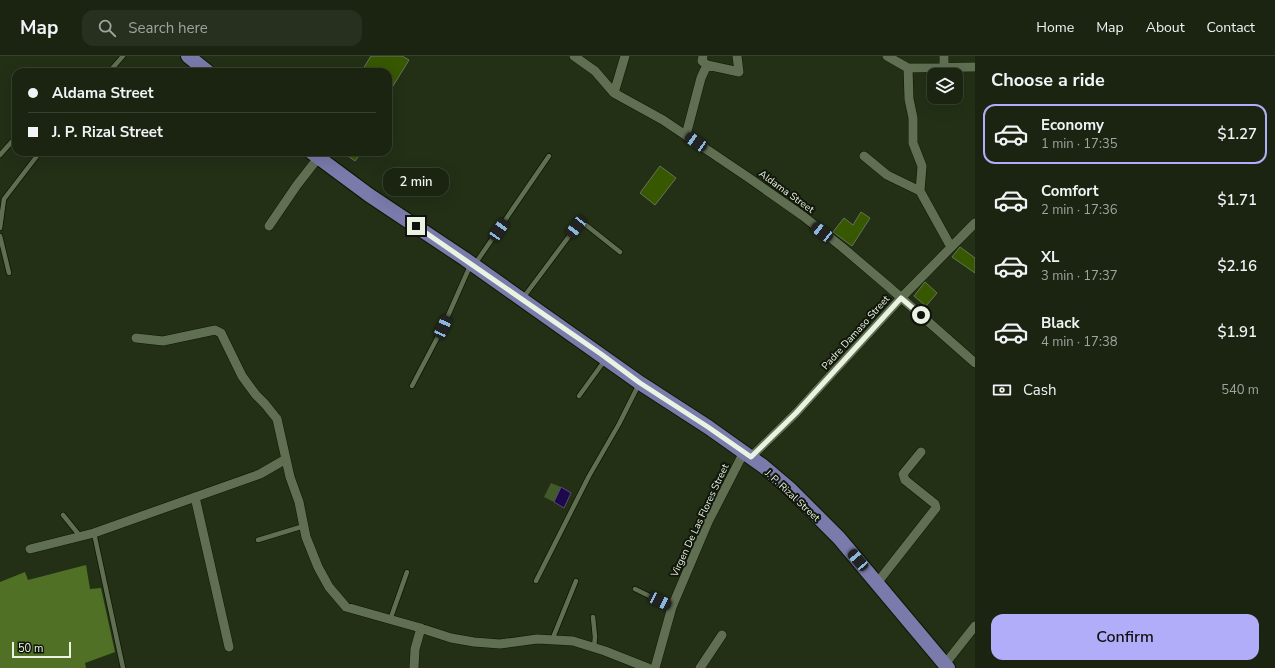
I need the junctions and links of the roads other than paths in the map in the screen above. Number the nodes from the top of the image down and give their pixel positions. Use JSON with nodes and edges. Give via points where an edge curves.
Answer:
{"nodes":[{"id":1,"x":123,"y":56,"type":"edge"},
{"id":2,"x":188,"y":56,"type":"edge"},
{"id":3,"x":574,"y":56,"type":"edge"},
{"id":4,"x":625,"y":56,"type":"edge"},
{"id":5,"x":703,"y":56,"type":"edge"},
{"id":6,"x":737,"y":56,"type":"edge"},
{"id":7,"x":887,"y":56,"type":"edge"},
{"id":8,"x":944,"y":56,"type":"edge"},
{"id":9,"x":707,"y":65,"type":"junction"},
{"id":10,"x":944,"y":67,"type":"junction"},
{"id":11,"x":975,"y":67,"type":"edge"},
{"id":12,"x":112,"y":68,"type":"edge"},
{"id":13,"x":203,"y":68,"type":"edge"},
{"id":14,"x":908,"y":68,"type":"junction"},
{"id":15,"x":614,"y":93,"type":"junction"},
{"id":16,"x":686,"y":135,"type":"junction"},
{"id":17,"x":12,"y":142,"type":"edge"},
{"id":18,"x":0,"y":155,"type":"edge"},
{"id":19,"x":37,"y":156,"type":"edge"},
{"id":20,"x":313,"y":156,"type":"edge"},
{"id":21,"x":315,"y":156,"type":"edge"},
{"id":22,"x":548,"y":156,"type":"dead end"},
{"id":23,"x":864,"y":156,"type":"dead end"},
{"id":24,"x":920,"y":191,"type":"junction"},
{"id":25,"x":975,"y":223,"type":"edge"},
{"id":26,"x":269,"y":226,"type":"dead end"},
{"id":27,"x":0,"y":228,"type":"edge"},
{"id":28,"x":0,"y":236,"type":"edge"},
{"id":29,"x":951,"y":247,"type":"junction"},
{"id":30,"x":620,"y":252,"type":"dead end"},
{"id":31,"x":473,"y":264,"type":"junction"},
{"id":32,"x":9,"y":273,"type":"dead end"},
{"id":33,"x":901,"y":298,"type":"junction"},
{"id":34,"x":522,"y":300,"type":"junction"},
{"id":35,"x":136,"y":338,"type":"dead end"},
{"id":36,"x":606,"y":359,"type":"junction"},
{"id":37,"x":975,"y":362,"type":"edge"},
{"id":38,"x":640,"y":383,"type":"junction"},
{"id":39,"x":412,"y":386,"type":"dead end"},
{"id":40,"x":579,"y":396,"type":"dead end"},
{"id":41,"x":921,"y":452,"type":"dead end"},
{"id":42,"x":748,"y":454,"type":"junction"},
{"id":43,"x":286,"y":459,"type":"junction"},
{"id":44,"x":195,"y":497,"type":"junction"},
{"id":45,"x":63,"y":516,"type":"dead end"},
{"id":46,"x":304,"y":526,"type":"junction"},
{"id":47,"x":94,"y":533,"type":"junction"},
{"id":48,"x":80,"y":536,"type":"junction"},
{"id":49,"x":258,"y":540,"type":"dead end"},
{"id":50,"x":30,"y":549,"type":"dead end"},
{"id":51,"x":407,"y":572,"type":"dead end"},
{"id":52,"x":536,"y":581,"type":"dead end"},
{"id":53,"x":576,"y":581,"type":"dead end"},
{"id":54,"x":877,"y":583,"type":"junction"},
{"id":55,"x":635,"y":589,"type":"dead end"},
{"id":56,"x":672,"y":607,"type":"junction"},
{"id":57,"x":593,"y":617,"type":"dead end"},
{"id":58,"x":390,"y":620,"type":"junction"},
{"id":59,"x":975,"y":626,"type":"edge"},
{"id":60,"x":421,"y":628,"type":"junction"},
{"id":61,"x":722,"y":635,"type":"dead end"},
{"id":62,"x":552,"y":640,"type":"junction"},
{"id":63,"x":229,"y":647,"type":"dead end"},
{"id":64,"x":594,"y":648,"type":"junction"},
{"id":65,"x":947,"y":666,"type":"edge"},
{"id":66,"x":655,"y":667,"type":"edge"},
{"id":67,"x":123,"y":668,"type":"edge"},
{"id":68,"x":414,"y":668,"type":"edge"},
{"id":69,"x":700,"y":668,"type":"edge"}],
"edges":[{"from":1,"to":12,"type":"lane"},
{"from":2,"to":13,"type":"main road"},
{"from":3,"to":15,"type":"street","name":"Aldama Street","via":[[595,71]]},
{"from":4,"to":15,"type":"street"},
{"from":5,"to":9,"type":"street","via":[[702,61]]},
{"from":6,"to":9,"type":"street","via":[[739,72]]},
{"from":7,"to":14,"type":"street"},
{"from":8,"to":10,"type":"street"},
{"from":9,"to":16,"type":"street","via":[[701,78]]},
{"from":10,"to":11,"type":"street"},
{"from":10,"to":14,"type":"street"},
{"from":14,"to":24,"type":"street","via":[[914,143],[922,166]]},
{"from":15,"to":16,"type":"street","name":"Aldama Street"},
{"from":16,"to":33,"type":"street","name":"Aldama Street","via":[[803,216]]},
{"from":17,"to":18,"type":"lane"},
{"from":19,"to":27,"type":"lane","via":[[4,199]]},
{"from":20,"to":26,"type":"street"},
{"from":21,"to":31,"type":"main road","name":"J. P. Rizal Street"},
{"from":22,"to":31,"type":"lane"},
{"from":23,"to":24,"type":"street","via":[[887,175]]},
{"from":24,"to":29,"type":"street"},
{"from":25,"to":29,"type":"street","name":"Padre Damaso Street"},
{"from":28,"to":32,"type":"lane"},
{"from":29,"to":33,"type":"street","name":"Padre Damaso Street"},
{"from":30,"to":34,"type":"lane","via":[[582,224],[576,227]]},
{"from":31,"to":34,"type":"main road","name":"J. P. Rizal Street"},
{"from":31,"to":39,"type":"lane"},
{"from":33,"to":37,"type":"street","name":"Aldama Street"},
{"from":33,"to":42,"type":"street","name":"Padre Damaso Street","via":[[796,413]]},
{"from":34,"to":36,"type":"main road","name":"J. P. Rizal Street"},
{"from":35,"to":43,"type":"street","via":[[163,341],[215,330],[222,334],[242,376],[277,419]]},
{"from":36,"to":38,"type":"main road","name":"J. P. Rizal Street"},
{"from":36,"to":40,"type":"lane"},
{"from":38,"to":42,"type":"main road","name":"J. P. Rizal Street"},
{"from":38,"to":52,"type":"lane"},
{"from":41,"to":54,"type":"street","via":[[903,474],[905,480],[935,504],[936,508]]},
{"from":42,"to":54,"type":"main road","name":"J. P. Rizal Street","via":[[789,488],[839,538]]},
{"from":42,"to":56,"type":"street","name":"Virgen De Las Flores Street","via":[[708,522]]},
{"from":43,"to":44,"type":"street","via":[[260,474]]},
{"from":43,"to":46,"type":"street"},
{"from":44,"to":47,"type":"street"},
{"from":44,"to":63,"type":"street"},
{"from":45,"to":48,"type":"lane"},
{"from":46,"to":49,"type":"lane"},
{"from":46,"to":58,"type":"street","via":[[318,567],[329,587],[346,607]]},
{"from":47,"to":48,"type":"street"},
{"from":47,"to":67,"type":"lane"},
{"from":48,"to":50,"type":"street"},
{"from":51,"to":58,"type":"lane"},
{"from":53,"to":62,"type":"lane"},
{"from":54,"to":65,"type":"main road","name":"J. P. Rizal Street"},
{"from":55,"to":56,"type":"lane"},
{"from":56,"to":66,"type":"street","name":"Virgen De Las Flores Street"},
{"from":57,"to":64,"type":"lane"},
{"from":58,"to":60,"type":"street"},
{"from":59,"to":65,"type":"street"},
{"from":60,"to":62,"type":"street","via":[[450,638],[474,642],[500,644],[537,639]]},
{"from":60,"to":68,"type":"street","via":[[415,649]]},
{"from":61,"to":69,"type":"street"},
{"from":62,"to":64,"type":"street","via":[[573,641]]},
{"from":64,"to":66,"type":"street"}]}
